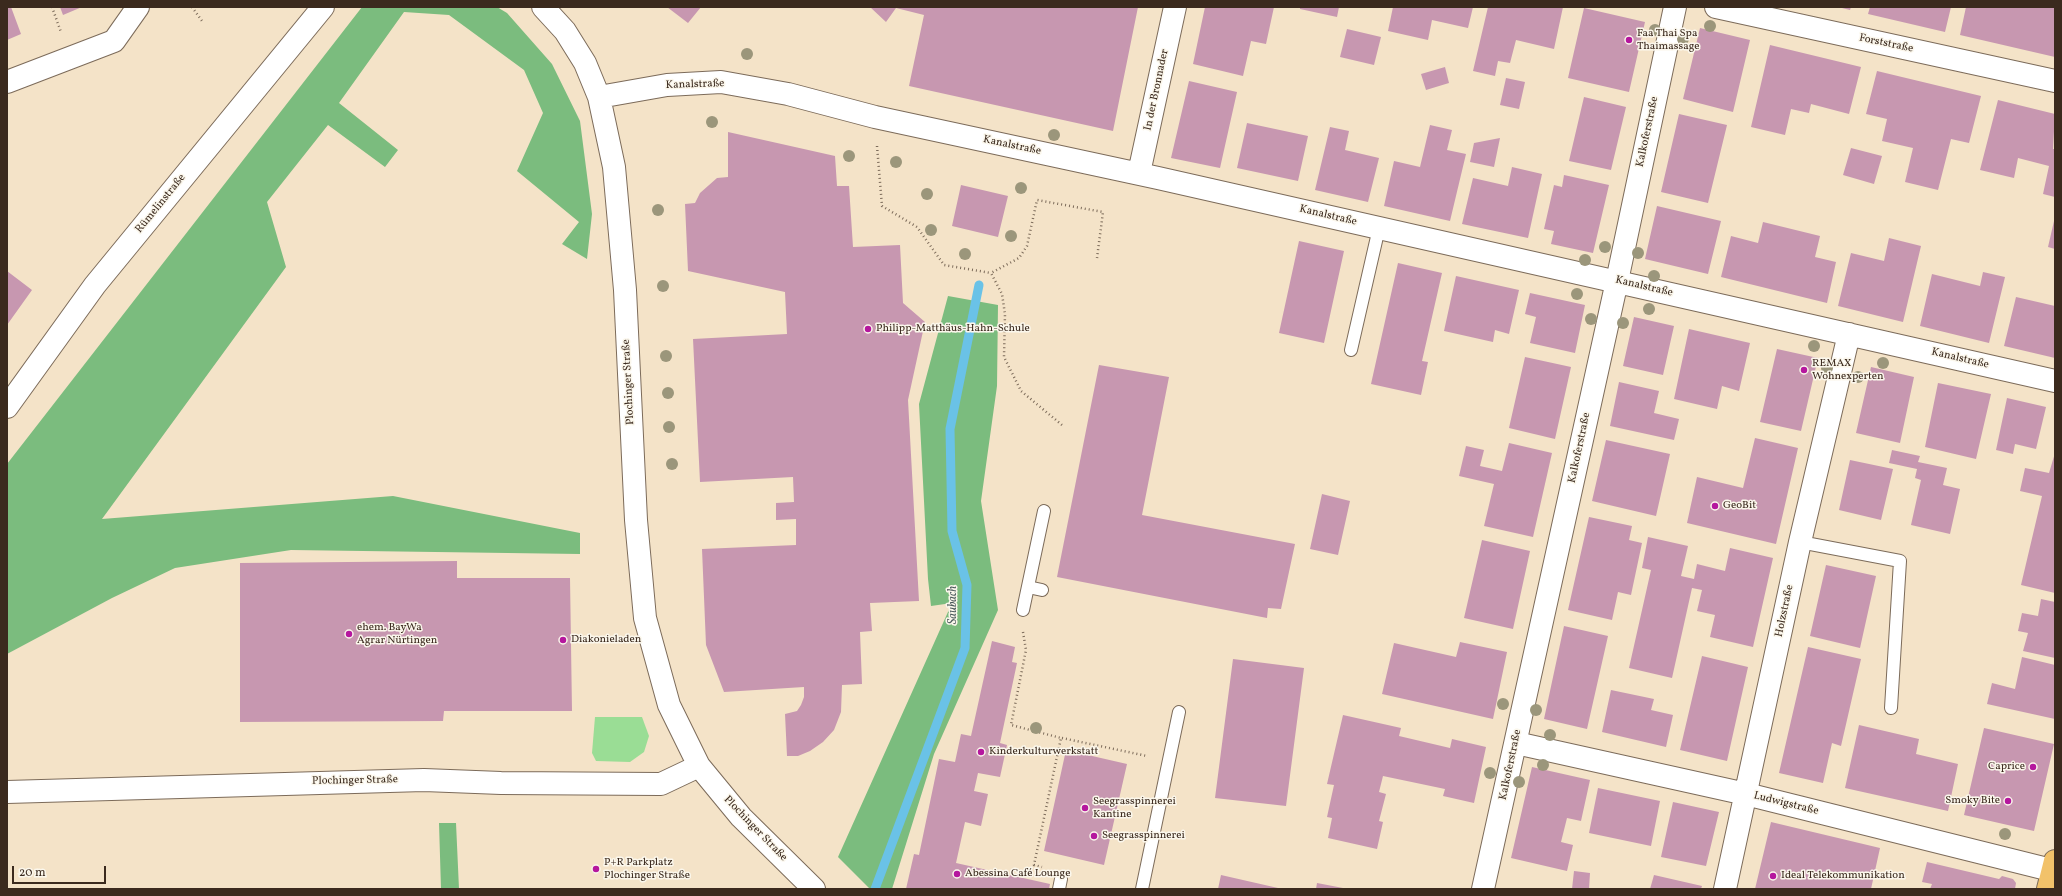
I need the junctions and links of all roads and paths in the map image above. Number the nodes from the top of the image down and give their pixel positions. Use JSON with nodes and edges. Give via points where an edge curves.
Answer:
{"nodes":[{"id":1,"x":138,"y":7,"type":"edge"},
{"id":2,"x":192,"y":7,"type":"edge"},
{"id":3,"x":323,"y":7,"type":"edge"},
{"id":4,"x":544,"y":7,"type":"edge"},
{"id":5,"x":1175,"y":7,"type":"edge"},
{"id":6,"x":1675,"y":7,"type":"edge"},
{"id":7,"x":1716,"y":7,"type":"edge"},
{"id":8,"x":202,"y":20,"type":"dead end"},
{"id":9,"x":2055,"y":81,"type":"edge"},
{"id":10,"x":7,"y":82,"type":"edge"},
{"id":11,"x":599,"y":97,"type":"junction"},
{"id":12,"x":875,"y":117,"type":"junction"},
{"id":13,"x":1139,"y":173,"type":"junction"},
{"id":14,"x":1379,"y":228,"type":"junction"},
{"id":15,"x":1097,"y":258,"type":"dead end"},
{"id":16,"x":991,"y":273,"type":"junction"},
{"id":17,"x":1617,"y":281,"type":"junction"},
{"id":18,"x":1849,"y":334,"type":"junction"},
{"id":19,"x":1351,"y":350,"type":"dead end"},
{"id":20,"x":2055,"y":381,"type":"edge"},
{"id":21,"x":7,"y":407,"type":"edge"},
{"id":22,"x":1062,"y":426,"type":"dead end"},
{"id":23,"x":1044,"y":511,"type":"dead end"},
{"id":24,"x":1800,"y":542,"type":"junction"},
{"id":25,"x":1028,"y":587,"type":"junction"},
{"id":26,"x":1042,"y":590,"type":"dead end"},
{"id":27,"x":1024,"y":610,"type":"dead end"},
{"id":28,"x":1023,"y":634,"type":"dead end"},
{"id":29,"x":1891,"y":708,"type":"dead end"},
{"id":30,"x":1179,"y":712,"type":"dead end"},
{"id":31,"x":1062,"y":738,"type":"junction"},
{"id":32,"x":1516,"y":743,"type":"junction"},
{"id":33,"x":1169,"y":761,"type":"junction"},
{"id":34,"x":699,"y":766,"type":"junction"},
{"id":35,"x":7,"y":792,"type":"edge"},
{"id":36,"x":1746,"y":794,"type":"junction"},
{"id":37,"x":2053,"y":873,"type":"edge"},
{"id":38,"x":1060,"y":884,"type":"edge"},
{"id":39,"x":814,"y":889,"type":"edge"},
{"id":40,"x":1142,"y":889,"type":"edge"},
{"id":41,"x":1483,"y":889,"type":"edge"},
{"id":42,"x":1724,"y":889,"type":"edge"}],
"edges":[{"from":1,"to":10,"type":"street","via":[[114,41]]},
{"from":2,"to":8,"type":"path"},
{"from":3,"to":21,"type":"street","name":"Rümelinstraße","via":[[95,285]]},
{"from":4,"to":11,"type":"street","name":"Plochinger Straße","via":[[565,31],[585,63]]},
{"from":5,"to":13,"type":"street","name":"In der Bronnader"},
{"from":6,"to":17,"type":"street","name":"Kalkoferstraße"},
{"from":7,"to":9,"type":"street","name":"Forststraße"},
{"from":11,"to":12,"type":"street","name":"Kanalstraße","via":[[667,85],[721,82],[788,94]]},
{"from":11,"to":34,"type":"street","name":"Plochinger Straße","via":[[615,174],[625,290],[636,520],[644,618],[669,705]]},
{"from":12,"to":13,"type":"street","name":"Kanalstraße"},
{"from":12,"to":16,"type":"path","via":[[882,206],[917,227],[944,265]]},
{"from":13,"to":14,"type":"street","name":"Kanalstraße"},
{"from":14,"to":17,"type":"street","name":"Kanalstraße"},
{"from":14,"to":19,"type":"lane"},
{"from":15,"to":16,"type":"path","via":[[1103,212],[1038,200],[1027,246],[1019,258]]},
{"from":16,"to":22,"type":"path","via":[[1002,294],[1004,357],[1021,391]]},
{"from":17,"to":18,"type":"street","name":"Kanalstraße"},
{"from":17,"to":32,"type":"street","name":"Kalkoferstraße"},
{"from":18,"to":20,"type":"street","name":"Kanalstraße"},
{"from":18,"to":24,"type":"street","name":"Holzstraße"},
{"from":23,"to":25,"type":"lane"},
{"from":24,"to":29,"type":"lane","via":[[1900,561]]},
{"from":24,"to":36,"type":"street","name":"Holzstraße"},
{"from":25,"to":26,"type":"lane"},
{"from":25,"to":27,"type":"lane"},
{"from":28,"to":31,"type":"path","via":[[1026,650],[1011,725]]},
{"from":30,"to":33,"type":"lane"},
{"from":31,"to":33,"type":"path"},
{"from":31,"to":38,"type":"path","via":[[1034,865],[1063,872]]},
{"from":32,"to":36,"type":"street","name":"Ludwigstraße"},
{"from":32,"to":41,"type":"street","name":"Kalkoferstraße"},
{"from":33,"to":40,"type":"lane"},
{"from":34,"to":35,"type":"street","name":"Plochinger Straße","via":[[661,784],[501,784],[424,780]]},
{"from":34,"to":39,"type":"street","name":"Plochinger Straße","via":[[740,817]]},
{"from":36,"to":37,"type":"street","name":"Ludwigstraße"},
{"from":36,"to":42,"type":"street","name":"Holzstraße"}]}
